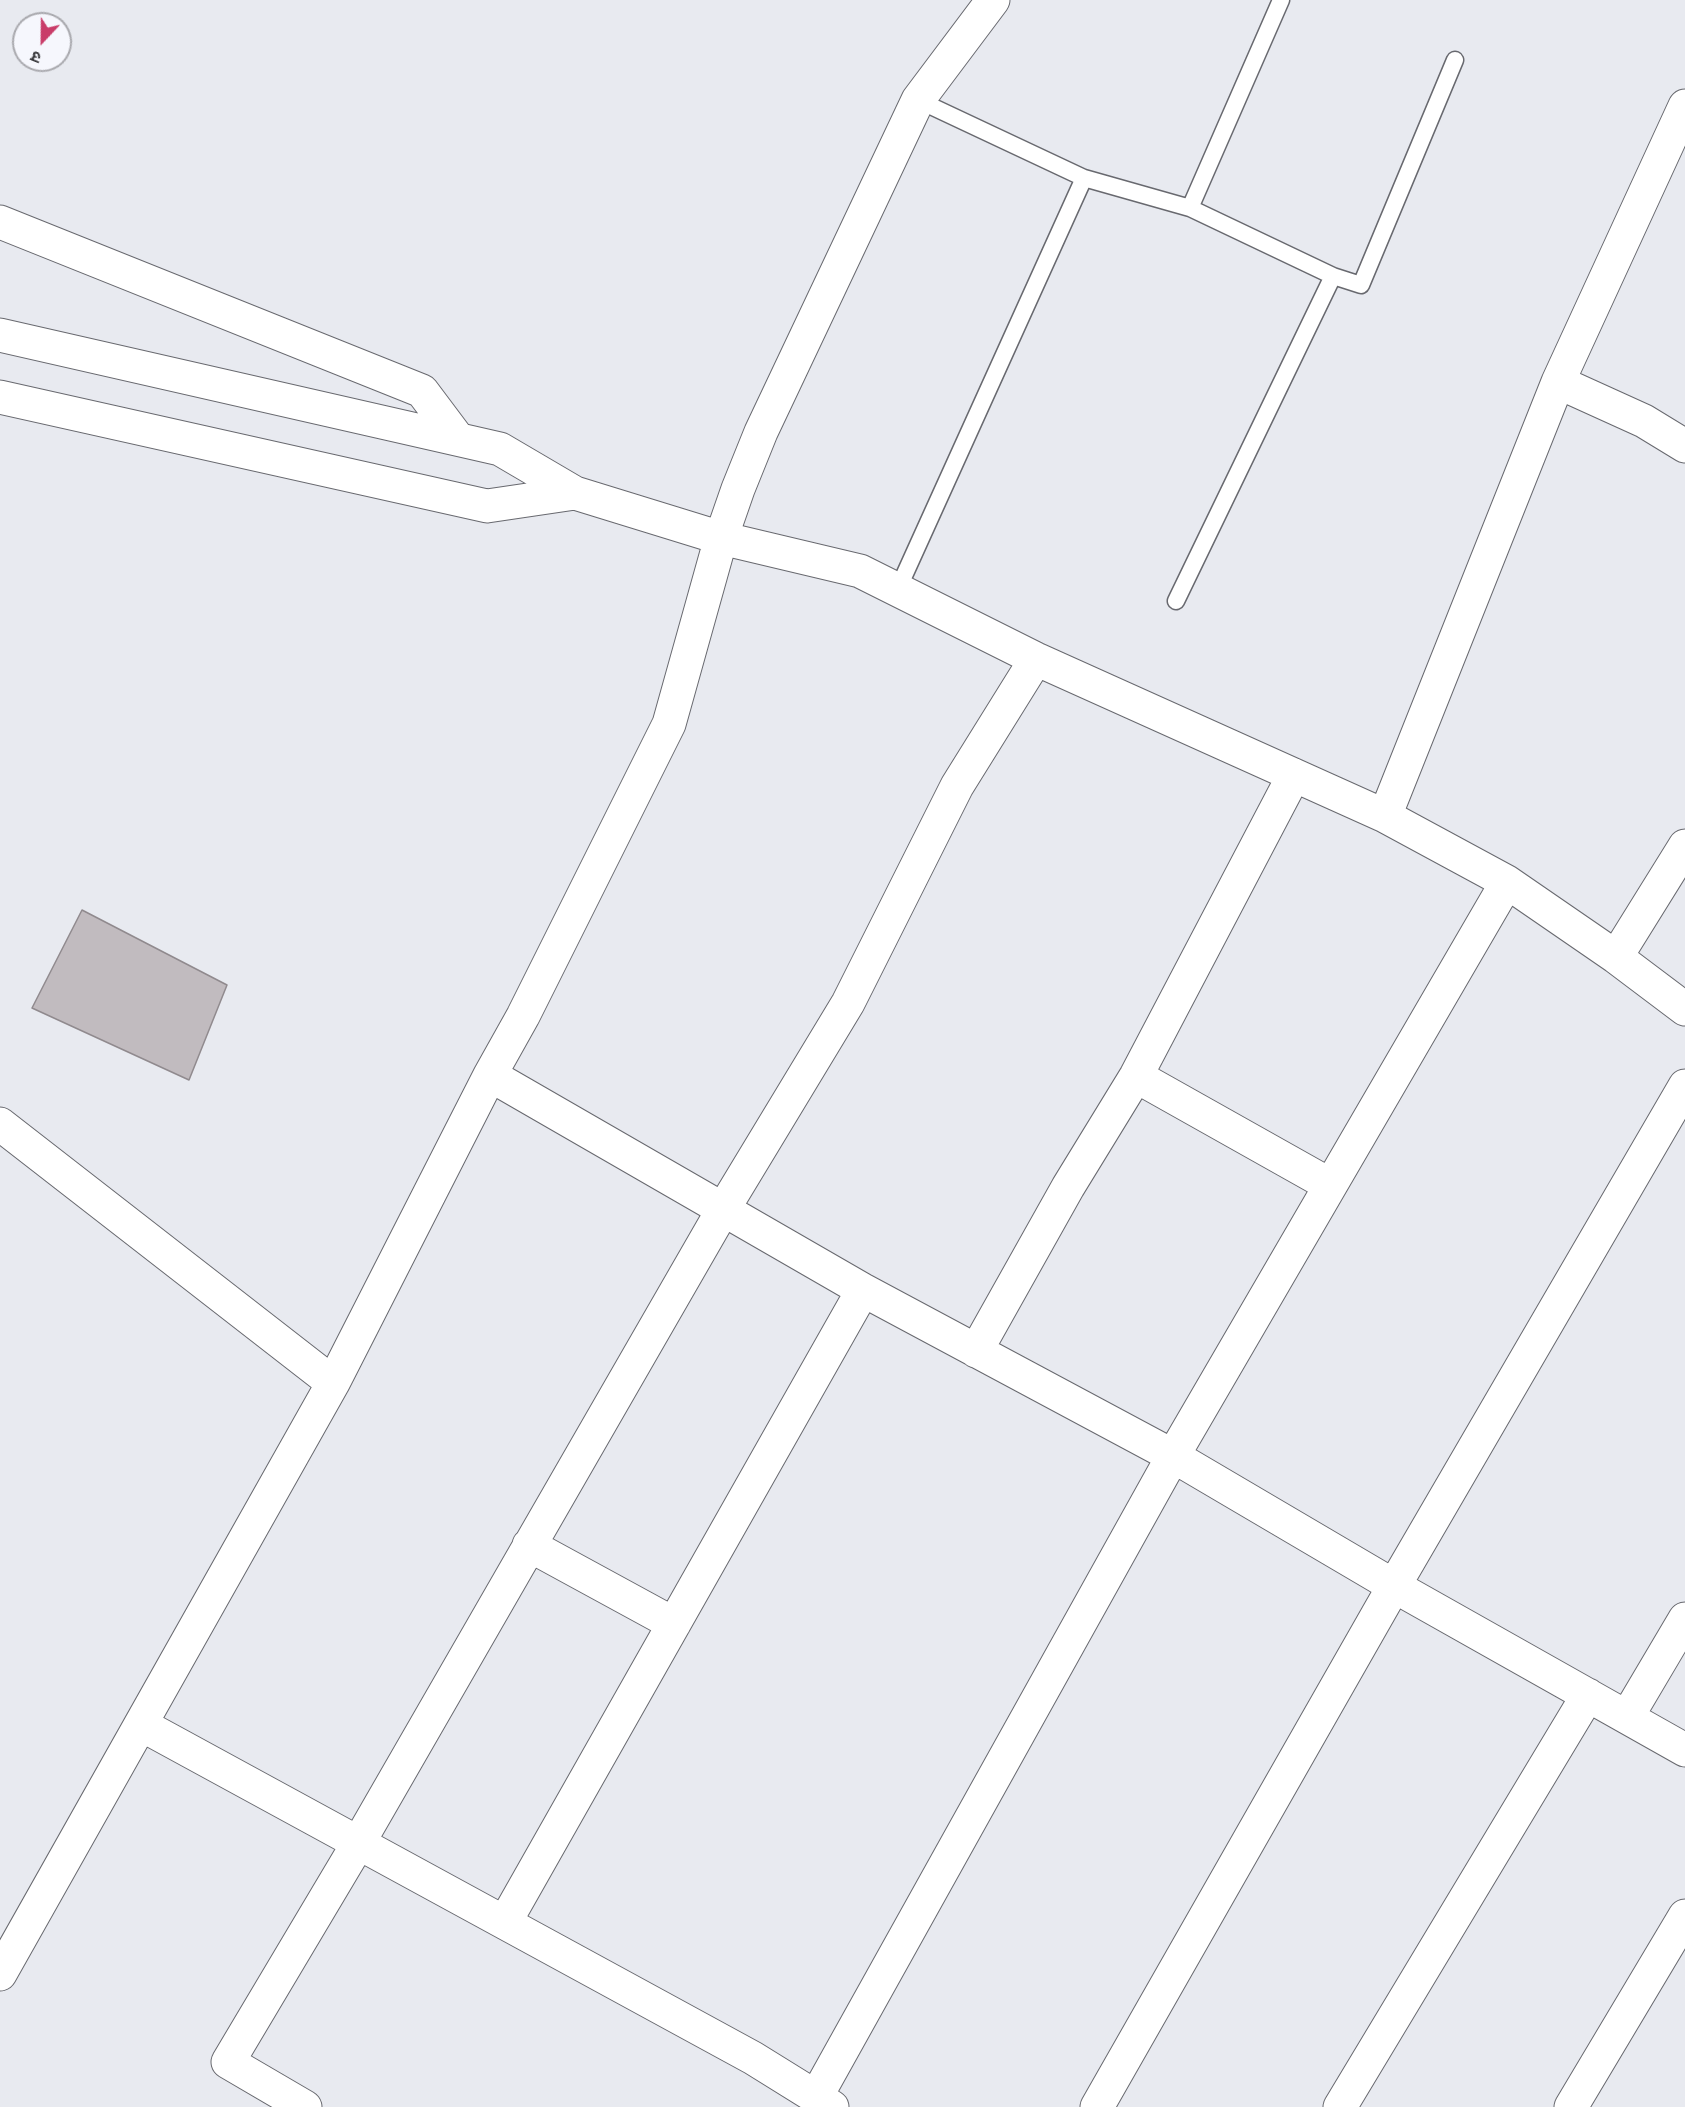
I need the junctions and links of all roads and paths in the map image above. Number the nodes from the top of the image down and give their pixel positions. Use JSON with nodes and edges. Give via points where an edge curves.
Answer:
{"nodes":[{"id":1,"x":993,"y":0,"type":"edge"},
{"id":2,"x":1281,"y":0,"type":"edge"},
{"id":3,"x":1455,"y":60,"type":"dead end"},
{"id":4,"x":918,"y":100,"type":"junction"},
{"id":5,"x":1685,"y":106,"type":"edge"},
{"id":6,"x":1084,"y":178,"type":"junction"},
{"id":7,"x":1190,"y":208,"type":"junction"},
{"id":8,"x":0,"y":222,"type":"edge"},
{"id":9,"x":1333,"y":276,"type":"junction"},
{"id":10,"x":0,"y":334,"type":"edge"},
{"id":11,"x":1558,"y":382,"type":"junction"},
{"id":12,"x":0,"y":397,"type":"edge"},
{"id":13,"x":458,"y":439,"type":"junction"},
{"id":14,"x":1685,"y":446,"type":"edge"},
{"id":15,"x":575,"y":493,"type":"junction"},
{"id":16,"x":721,"y":538,"type":"junction"},
{"id":17,"x":898,"y":589,"type":"junction"},
{"id":18,"x":1176,"y":601,"type":"dead end"},
{"id":19,"x":1036,"y":659,"type":"junction"},
{"id":20,"x":1294,"y":776,"type":"junction"},
{"id":21,"x":1385,"y":816,"type":"junction"},
{"id":22,"x":1685,"y":846,"type":"edge"},
{"id":23,"x":1507,"y":882,"type":"junction"},
{"id":24,"x":1616,"y":957,"type":"junction"},
{"id":25,"x":1685,"y":1009,"type":"edge"},
{"id":26,"x":490,"y":1074,"type":"junction"},
{"id":27,"x":1136,"y":1076,"type":"junction"},
{"id":28,"x":1685,"y":1086,"type":"edge"},
{"id":29,"x":0,"y":1124,"type":"edge"},
{"id":30,"x":1330,"y":1185,"type":"junction"},
{"id":31,"x":724,"y":1208,"type":"junction"},
{"id":32,"x":863,"y":1290,"type":"junction"},
{"id":33,"x":976,"y":1351,"type":"junction"},
{"id":34,"x":333,"y":1383,"type":"junction"},
{"id":35,"x":1173,"y":1456,"type":"junction"},
{"id":36,"x":529,"y":1545,"type":"junction"},
{"id":37,"x":1394,"y":1586,"type":"junction"},
{"id":38,"x":1685,"y":1619,"type":"edge"},
{"id":39,"x":674,"y":1624,"type":"junction"},
{"id":40,"x":1588,"y":1695,"type":"junction"},
{"id":41,"x":1627,"y":1717,"type":"junction"},
{"id":42,"x":142,"y":1725,"type":"junction"},
{"id":43,"x":1685,"y":1750,"type":"edge"},
{"id":44,"x":359,"y":1842,"type":"junction"},
{"id":45,"x":1685,"y":1916,"type":"edge"},
{"id":46,"x":505,"y":1922,"type":"junction"},
{"id":47,"x":0,"y":1974,"type":"edge"},
{"id":48,"x":824,"y":2102,"type":"edge"},
{"id":49,"x":305,"y":2107,"type":"edge"},
{"id":50,"x":1097,"y":2107,"type":"edge"},
{"id":51,"x":1341,"y":2107,"type":"edge"},
{"id":52,"x":1571,"y":2107,"type":"edge"}],
"edges":[{"from":1,"to":4,"type":"street"},
{"from":2,"to":7,"type":"lane"},
{"from":3,"to":9,"type":"lane","via":[[1361,285]]},
{"from":4,"to":6,"type":"lane"},
{"from":4,"to":16,"type":"street","via":[[761,432]]},
{"from":5,"to":11,"type":"street"},
{"from":6,"to":7,"type":"lane"},
{"from":6,"to":17,"type":"lane"},
{"from":7,"to":9,"type":"lane"},
{"from":8,"to":13,"type":"street","via":[[422,391]]},
{"from":9,"to":18,"type":"lane"},
{"from":10,"to":13,"type":"street"},
{"from":11,"to":14,"type":"street","via":[[1644,421]]},
{"from":11,"to":21,"type":"street"},
{"from":12,"to":15,"type":"street","via":[[487,506]]},
{"from":13,"to":15,"type":"street","via":[[500,449]]},
{"from":15,"to":16,"type":"street"},
{"from":16,"to":17,"type":"street","via":[[860,571]]},
{"from":16,"to":26,"type":"street","via":[[669,723],[523,1017]]},
{"from":17,"to":19,"type":"street"},
{"from":19,"to":20,"type":"street"},
{"from":19,"to":31,"type":"street","via":[[957,786],[848,1003]]},
{"from":20,"to":21,"type":"street"},
{"from":20,"to":27,"type":"street"},
{"from":21,"to":23,"type":"street"},
{"from":22,"to":24,"type":"street"},
{"from":23,"to":24,"type":"street"},
{"from":23,"to":30,"type":"street"},
{"from":24,"to":25,"type":"street"},
{"from":26,"to":31,"type":"street"},
{"from":26,"to":34,"type":"street"},
{"from":27,"to":30,"type":"street"},
{"from":27,"to":33,"type":"street"},
{"from":28,"to":37,"type":"street"},
{"from":29,"to":34,"type":"street"},
{"from":30,"to":35,"type":"street"},
{"from":31,"to":32,"type":"street"},
{"from":31,"to":36,"type":"street"},
{"from":32,"to":33,"type":"street"},
{"from":32,"to":39,"type":"street"},
{"from":33,"to":35,"type":"street"},
{"from":34,"to":42,"type":"street"},
{"from":35,"to":37,"type":"street"},
{"from":35,"to":48,"type":"street"},
{"from":36,"to":39,"type":"street"},
{"from":36,"to":44,"type":"street"},
{"from":37,"to":40,"type":"street"},
{"from":37,"to":50,"type":"street"},
{"from":38,"to":41,"type":"street"},
{"from":39,"to":46,"type":"street"},
{"from":40,"to":41,"type":"street"},
{"from":40,"to":51,"type":"street"},
{"from":41,"to":43,"type":"street"},
{"from":42,"to":44,"type":"street"},
{"from":42,"to":47,"type":"street"},
{"from":44,"to":46,"type":"street"},
{"from":44,"to":49,"type":"street","via":[[228,2062]]},
{"from":45,"to":52,"type":"street"},
{"from":46,"to":48,"type":"street","via":[[753,2058]]}]}
